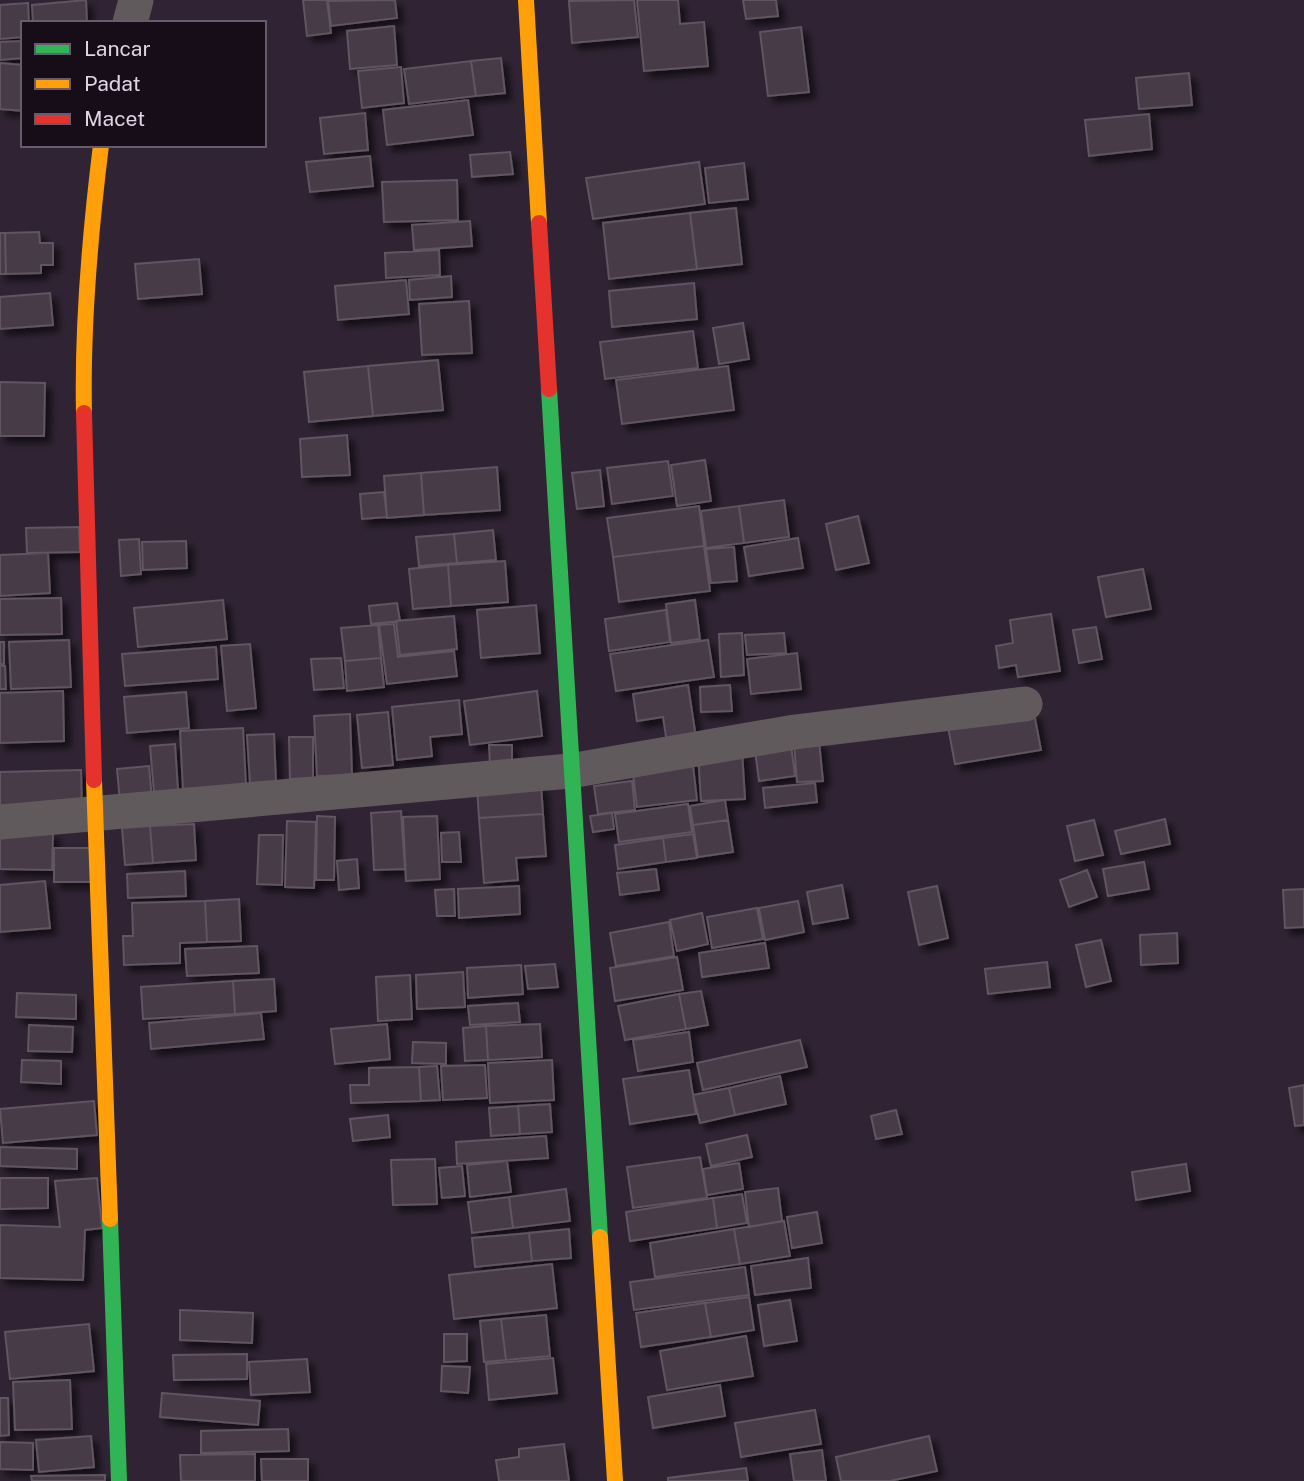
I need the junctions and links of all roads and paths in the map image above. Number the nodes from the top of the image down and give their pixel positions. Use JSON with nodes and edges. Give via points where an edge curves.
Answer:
{"nodes":[{"id":1,"x":136,"y":0,"type":"edge"},
{"id":2,"x":526,"y":0,"type":"edge"},
{"id":3,"x":131,"y":21,"type":"edge"},
{"id":4,"x":101,"y":147,"type":"edge"},
{"id":5,"x":1025,"y":704,"type":"dead end"},
{"id":6,"x":570,"y":771,"type":"junction"},
{"id":7,"x":95,"y":814,"type":"junction"},
{"id":8,"x":0,"y":822,"type":"edge"},
{"id":9,"x":119,"y":1481,"type":"edge"},
{"id":10,"x":615,"y":1481,"type":"edge"}],
"edges":[{"from":1,"to":3,"type":"street"},
{"from":2,"to":6,"type":"street"},
{"from":4,"to":7,"type":"street","via":[[91,226],[83,372]]},
{"from":5,"to":6,"type":"street","via":[[795,732]]},
{"from":6,"to":7,"type":"street"},
{"from":6,"to":10,"type":"street"},
{"from":7,"to":8,"type":"street"},
{"from":7,"to":9,"type":"street"}]}
